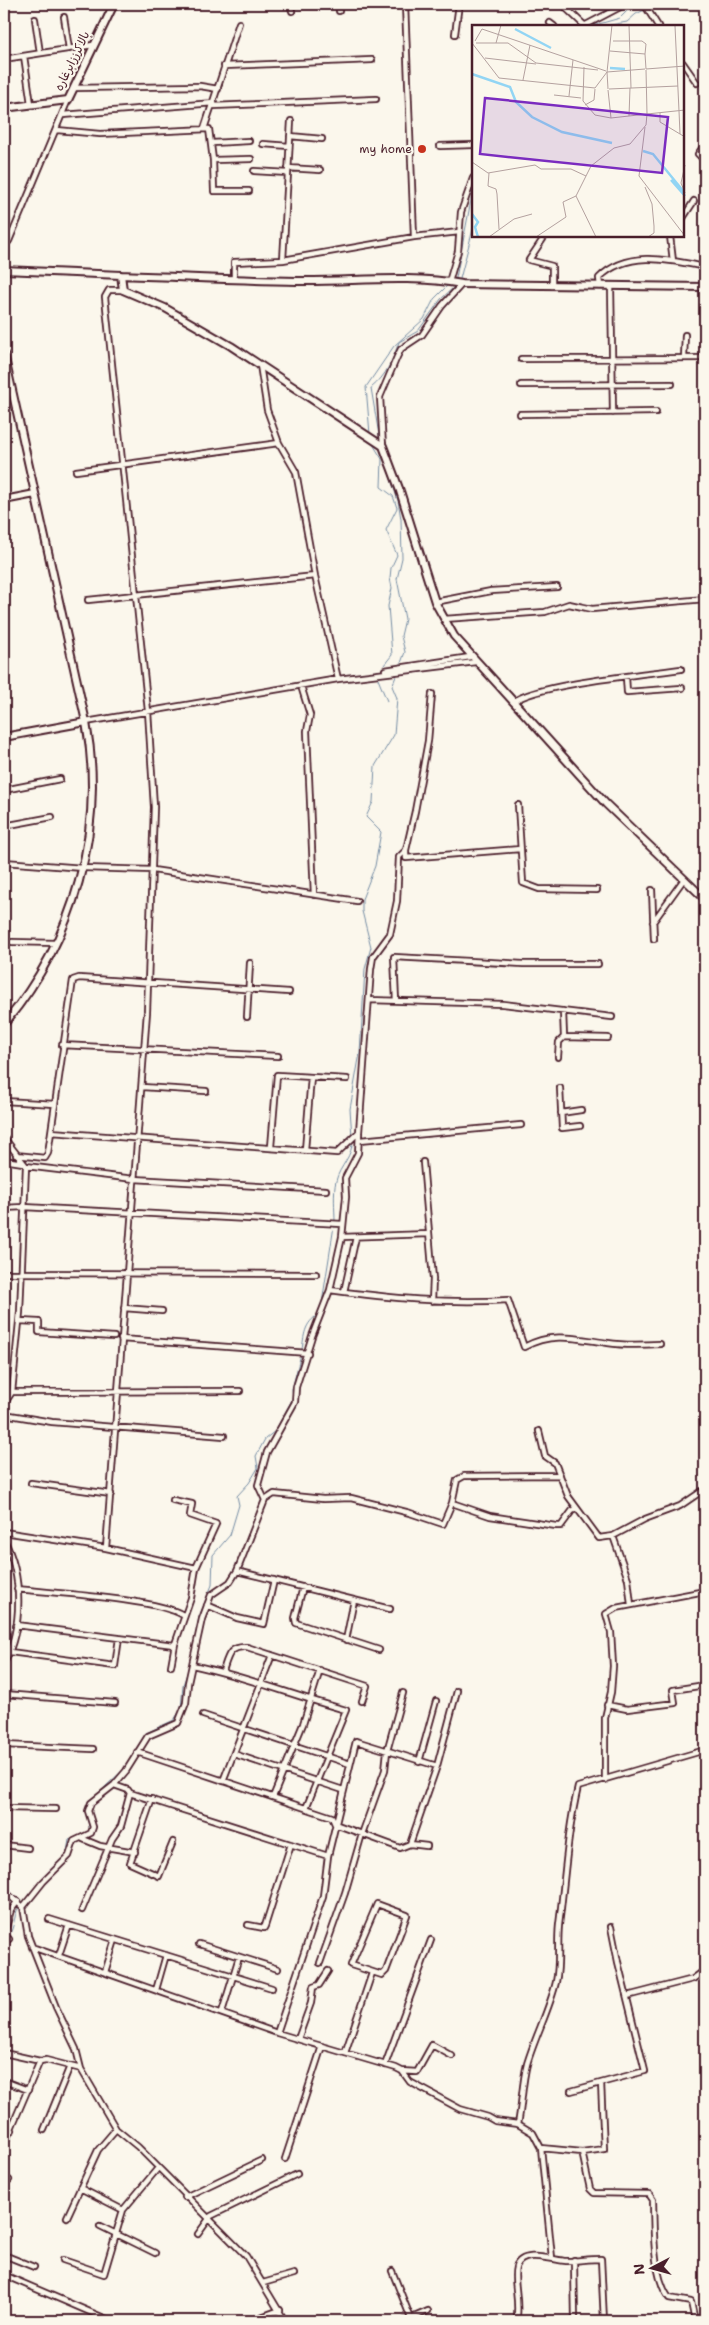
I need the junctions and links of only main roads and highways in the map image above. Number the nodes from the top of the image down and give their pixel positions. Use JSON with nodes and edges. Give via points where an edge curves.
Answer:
{"nodes":[{"id":1,"x":114,"y":4,"type":"edge"},
{"id":2,"x":4,"y":108,"type":"edge"},
{"id":3,"x":4,"y":270,"type":"edge"},
{"id":4,"x":121,"y":274,"type":"junction"},
{"id":5,"x":705,"y":287,"type":"edge"},
{"id":6,"x":4,"y":354,"type":"edge"},
{"id":7,"x":35,"y":494,"type":"junction"},
{"id":8,"x":4,"y":500,"type":"edge"},
{"id":9,"x":86,"y":722,"type":"junction"},
{"id":10,"x":4,"y":737,"type":"edge"},
{"id":11,"x":705,"y":899,"type":"edge"},
{"id":12,"x":4,"y":1024,"type":"edge"}],
"edges":[{"from":1,"to":2,"type":"main road","name":"بالاکرززابرغاره","via":[[68,100]]},
{"from":3,"to":4,"type":"main road"},
{"from":4,"to":5,"type":"main road","via":[[299,282],[369,278],[462,284]]},
{"from":4,"to":11,"type":"main road","via":[[123,290],[165,308],[260,365],[382,445],[435,602],[470,657],[606,804]]},
{"from":6,"to":7,"type":"main road"},
{"from":7,"to":8,"type":"main road"},
{"from":7,"to":9,"type":"main road"},
{"from":9,"to":10,"type":"main road"},
{"from":9,"to":12,"type":"main road","via":[[92,754],[93,791],[83,868],[56,943],[22,1002]]}]}
